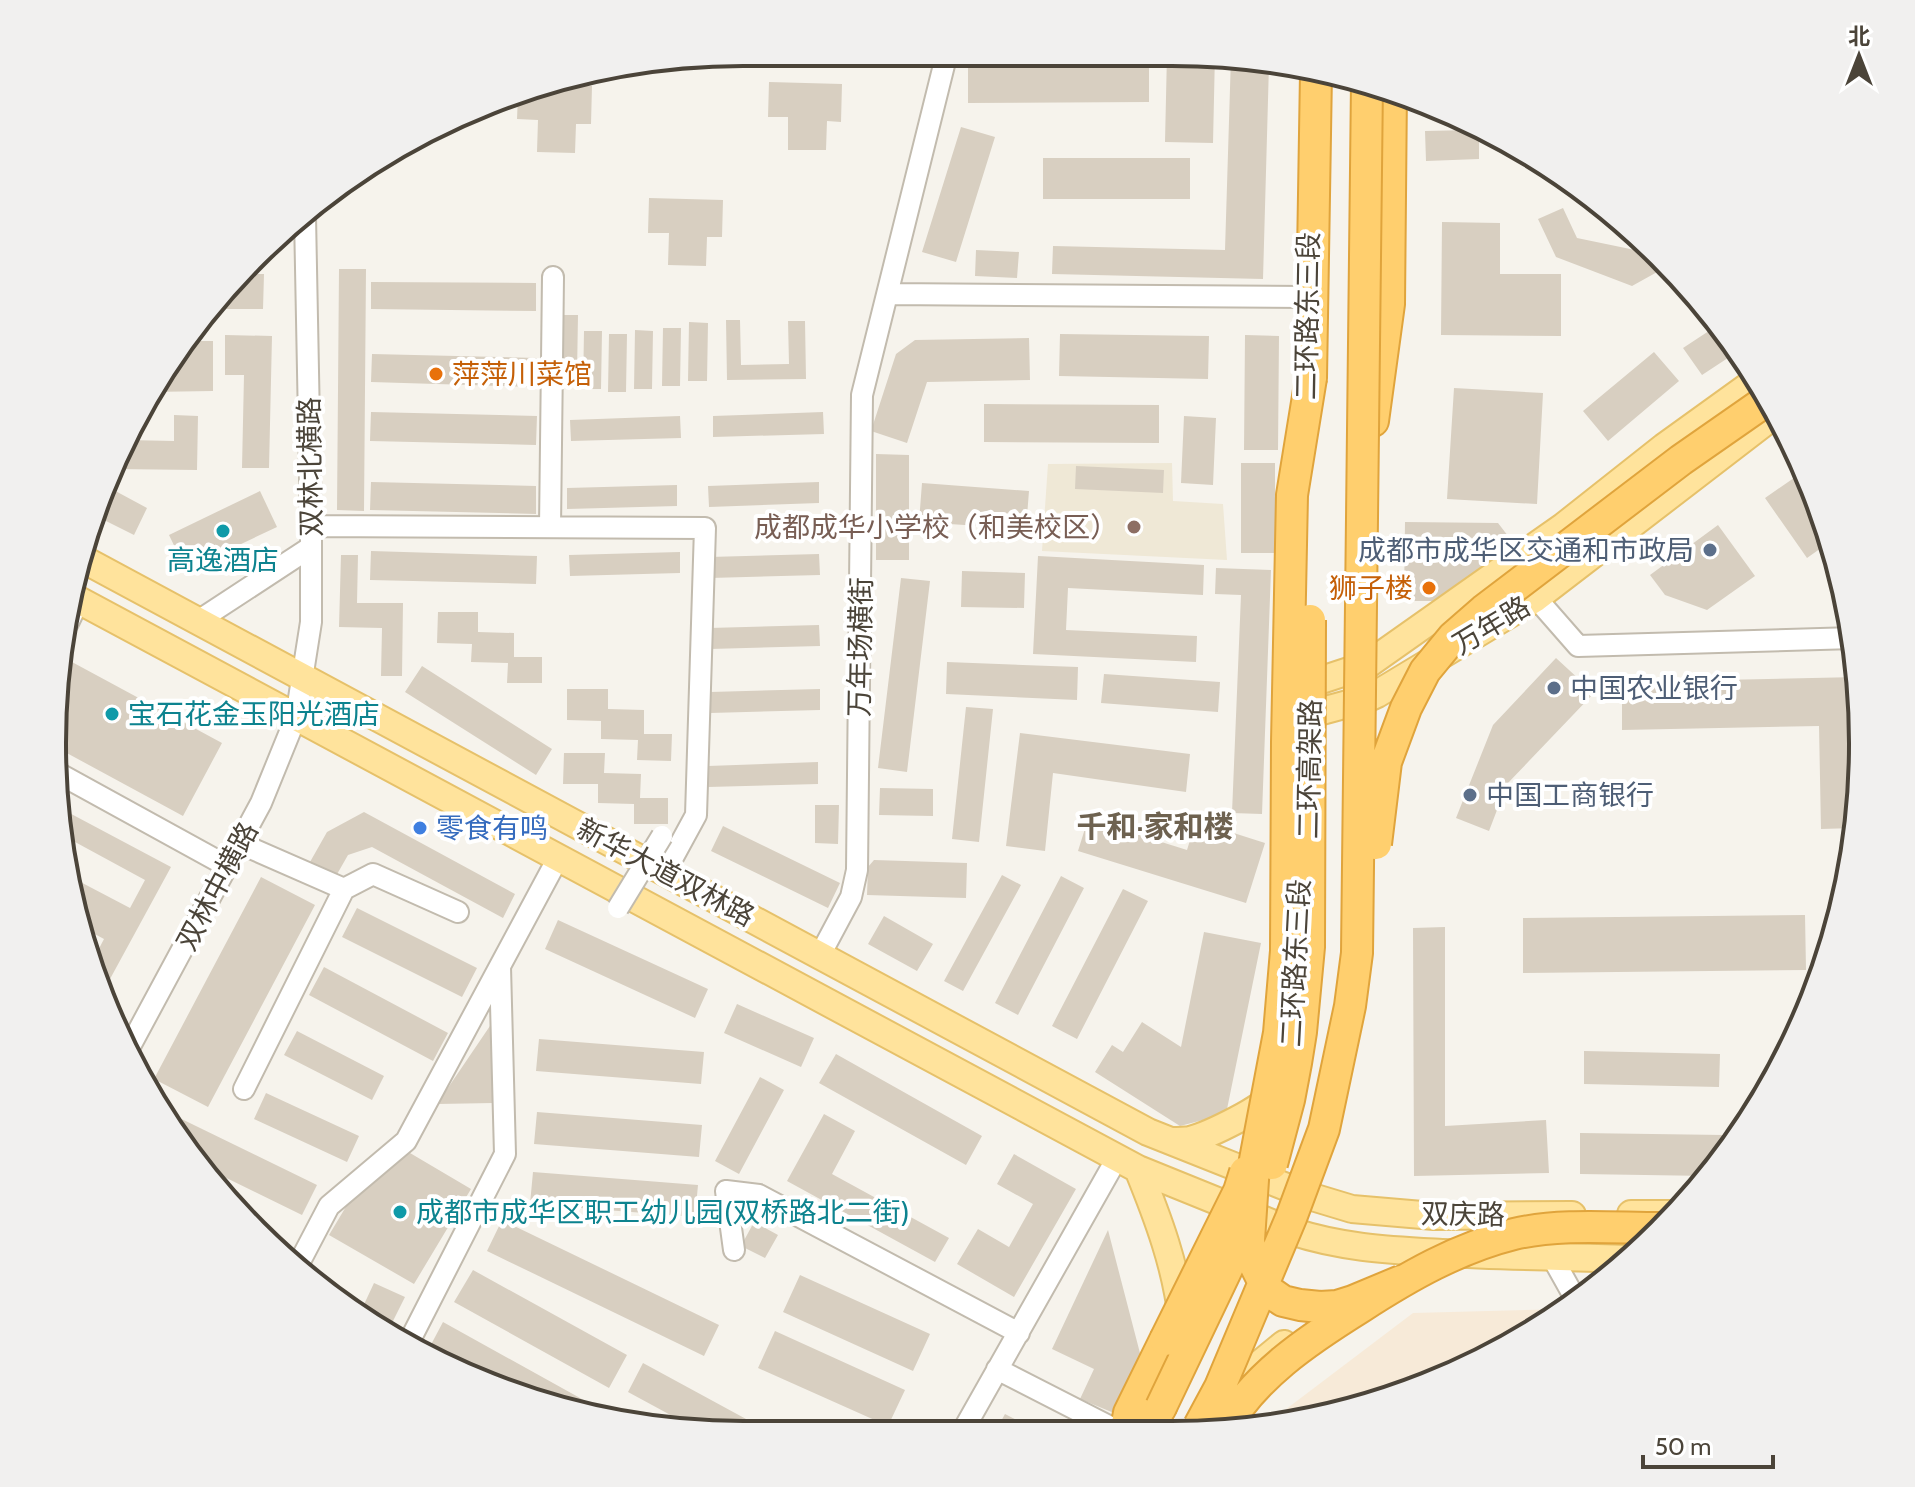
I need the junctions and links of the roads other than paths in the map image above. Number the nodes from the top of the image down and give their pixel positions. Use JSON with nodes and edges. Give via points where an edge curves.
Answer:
{"nodes":[{"id":1,"x":944,"y":66,"type":"edge"},
{"id":2,"x":1309,"y":80,"type":"edge"},
{"id":3,"x":1316,"y":82,"type":"edge"},
{"id":4,"x":1369,"y":96,"type":"edge"},
{"id":5,"x":1369,"y":96,"type":"edge"},
{"id":6,"x":1391,"y":103,"type":"edge"},
{"id":7,"x":305,"y":227,"type":"edge"},
{"id":8,"x":553,"y":277,"type":"dead end"},
{"id":9,"x":888,"y":294,"type":"junction"},
{"id":10,"x":1307,"y":297,"type":"junction"},
{"id":11,"x":1311,"y":378,"type":"junction"},
{"id":12,"x":1747,"y":387,"type":"edge"},
{"id":13,"x":1759,"y":406,"type":"edge"},
{"id":14,"x":1767,"y":421,"type":"edge"},
{"id":15,"x":1369,"y":451,"type":"junction"},
{"id":16,"x":311,"y":526,"type":"junction"},
{"id":17,"x":550,"y":527,"type":"junction"},
{"id":18,"x":311,"y":547,"type":"junction"},
{"id":19,"x":90,"y":563,"type":"edge"},
{"id":20,"x":1536,"y":598,"type":"junction"},
{"id":21,"x":79,"y":609,"type":"edge"},
{"id":22,"x":198,"y":621,"type":"junction"},
{"id":23,"x":1840,"y":638,"type":"edge"},
{"id":24,"x":1367,"y":665,"type":"junction"},
{"id":25,"x":303,"y":678,"type":"junction"},
{"id":26,"x":1300,"y":687,"type":"junction"},
{"id":27,"x":1366,"y":699,"type":"junction"},
{"id":28,"x":296,"y":717,"type":"junction"},
{"id":29,"x":1300,"y":717,"type":"junction"},
{"id":30,"x":67,"y":778,"type":"edge"},
{"id":31,"x":662,"y":836,"type":"dead end"},
{"id":32,"x":239,"y":843,"type":"junction"},
{"id":33,"x":558,"y":858,"type":"junction"},
{"id":34,"x":227,"y":866,"type":"junction"},
{"id":35,"x":665,"y":872,"type":"junction"},
{"id":36,"x":344,"y":889,"type":"junction"},
{"id":37,"x":618,"y":908,"type":"dead end"},
{"id":38,"x":458,"y":912,"type":"dead end"},
{"id":39,"x":1357,"y":953,"type":"junction"},
{"id":40,"x":820,"y":955,"type":"junction"},
{"id":41,"x":500,"y":967,"type":"junction"},
{"id":42,"x":134,"y":1039,"type":"edge"},
{"id":43,"x":1289,"y":1068,"type":"junction"},
{"id":44,"x":244,"y":1089,"type":"dead end"},
{"id":45,"x":1259,"y":1133,"type":"junction"},
{"id":46,"x":1171,"y":1141,"type":"junction"},
{"id":47,"x":1127,"y":1164,"type":"junction"},
{"id":48,"x":1258,"y":1176,"type":"junction"},
{"id":49,"x":1309,"y":1196,"type":"junction"},
{"id":50,"x":1246,"y":1213,"type":"junction"},
{"id":51,"x":1659,"y":1214,"type":"edge"},
{"id":52,"x":1646,"y":1228,"type":"edge"},
{"id":53,"x":1291,"y":1231,"type":"junction"},
{"id":54,"x":734,"y":1250,"type":"dead end"},
{"id":55,"x":1496,"y":1256,"type":"junction"},
{"id":56,"x":302,"y":1257,"type":"edge"},
{"id":57,"x":1552,"y":1257,"type":"junction"},
{"id":58,"x":1611,"y":1258,"type":"edge"},
{"id":59,"x":1401,"y":1281,"type":"junction"},
{"id":60,"x":1571,"y":1291,"type":"edge"},
{"id":61,"x":1019,"y":1333,"type":"junction"},
{"id":62,"x":413,"y":1334,"type":"edge"},
{"id":63,"x":1174,"y":1336,"type":"junction"},
{"id":64,"x":997,"y":1369,"type":"junction"},
{"id":65,"x":1231,"y":1418,"type":"edge"},
{"id":66,"x":1194,"y":1420,"type":"edge"},
{"id":67,"x":1196,"y":1420,"type":"edge"},
{"id":68,"x":1199,"y":1420,"type":"edge"},
{"id":69,"x":968,"y":1421,"type":"edge"},
{"id":70,"x":1099,"y":1421,"type":"edge"},
{"id":71,"x":1127,"y":1421,"type":"edge"},
{"id":72,"x":1153,"y":1421,"type":"edge"}],
"edges":[{"from":1,"to":9,"type":"street","name":"万年场横街"},
{"from":2,"to":10,"type":"main road","name":"二环路东三段"},
{"from":3,"to":11,"type":"highway","name":"二环高架路"},
{"from":4,"to":15,"type":"main road","name":"二环路东三段"},
{"from":5,"to":39,"type":"highway","name":"二环高架路","bridge":true},
{"from":6,"to":15,"type":"highway","via":[[1389,304]]},
{"from":7,"to":16,"type":"street","name":"双林北横路"},
{"from":8,"to":17,"type":"street"},
{"from":9,"to":10,"type":"street"},
{"from":9,"to":40,"type":"street","name":"万年场横街","via":[[862,395],[857,870],[851,897]]},
{"from":10,"to":26,"type":"main road","name":"二环路东三段"},
{"from":11,"to":45,"type":"highway","bridge":true,"via":[[1292,495],[1286,951],[1279,1033]]},
{"from":11,"to":72,"type":"highway","name":"二环高架路","bridge":true,"via":[[1309,947],[1301,1032],[1267,1176],[1240,1244]]},
{"from":12,"to":24,"type":"main road","name":"万年路","via":[[1564,526]]},
{"from":13,"to":39,"type":"highway","bridge":true,"via":[[1484,610],[1425,671],[1386,762]]},
{"from":14,"to":20,"type":"main road","name":"万年路"},
{"from":15,"to":24,"type":"main road","name":"二环路东三段"},
{"from":16,"to":17,"type":"street"},
{"from":16,"to":18,"type":"street","name":"双林北横路"},
{"from":17,"to":35,"type":"street","via":[[705,528],[696,815]]},
{"from":18,"to":22,"type":"street"},
{"from":18,"to":25,"type":"street","name":"双林北横路","via":[[311,622]]},
{"from":19,"to":22,"type":"main road","name":"新华大道双林路"},
{"from":20,"to":23,"type":"street","via":[[1578,646]]},
{"from":20,"to":27,"type":"main road","name":"万年路"},
{"from":21,"to":28,"type":"main road","name":"新华大道双林路"},
{"from":22,"to":25,"type":"main road","name":"新华大道双林路"},
{"from":24,"to":26,"type":"main road","name":"万年路"},
{"from":24,"to":27,"type":"main road","name":"二环路东三段"},
{"from":25,"to":28,"type":"street","name":"双林北横路"},
{"from":25,"to":35,"type":"main road","name":"新华大道双林路"},
{"from":26,"to":29,"type":"main road","name":"二环路东三段"},
{"from":27,"to":29,"type":"main road","name":"万年路"},
{"from":27,"to":49,"type":"main road","name":"二环路东三段","via":[[1363,976],[1328,1145]]},
{"from":28,"to":32,"type":"street","name":"双林中横路"},
{"from":28,"to":33,"type":"main road","name":"新华大道双林路"},
{"from":29,"to":43,"type":"main road","name":"二环路东三段","via":[[1300,958]]},
{"from":30,"to":34,"type":"street"},
{"from":31,"to":37,"type":"street","bridge":true},
{"from":32,"to":34,"type":"street","name":"双林中横路"},
{"from":32,"to":36,"type":"street"},
{"from":33,"to":41,"type":"street"},
{"from":33,"to":47,"type":"main road","name":"新华大道双林路"},
{"from":34,"to":42,"type":"street","name":"双林中横路"},
{"from":35,"to":40,"type":"main road","name":"新华大道双林路"},
{"from":36,"to":38,"type":"street","via":[[373,874]]},
{"from":36,"to":44,"type":"street"},
{"from":39,"to":67,"type":"highway","name":"二环高架路","bridge":true,"via":[[1324,1129],[1220,1387]]},
{"from":40,"to":46,"type":"main road","name":"新华大道双林路"},
{"from":41,"to":56,"type":"street","via":[[406,1141],[329,1206]]},
{"from":41,"to":62,"type":"street","via":[[505,1154]]},
{"from":43,"to":46,"type":"main road","via":[[1271,1099],[1247,1115],[1189,1140]]},
{"from":43,"to":48,"type":"main road","name":"二环路东三段"},
{"from":45,"to":59,"type":"highway","bridge":true,"via":[[1249,1240],[1251,1257],[1270,1292],[1300,1305],[1337,1306]]},
{"from":45,"to":63,"type":"highway","bridge":true},
{"from":46,"to":48,"type":"main road","name":"新华大道双林路"},
{"from":47,"to":50,"type":"main road","name":"新华大道双林路"},
{"from":47,"to":61,"type":"street"},
{"from":47,"to":63,"type":"main road","via":[[1165,1240],[1179,1292]]},
{"from":48,"to":49,"type":"main road","name":"双庆路"},
{"from":48,"to":50,"type":"main road","name":"二环路东三段"},
{"from":49,"to":51,"type":"main road","name":"双庆路","via":[[1352,1209],[1434,1216]]},
{"from":49,"to":53,"type":"main road","name":"二环路东三段"},
{"from":50,"to":53,"type":"main road","name":"双庆路"},
{"from":50,"to":63,"type":"main road","name":"二环路东三段"},
{"from":52,"to":59,"type":"highway","bridge":true,"via":[[1517,1233],[1473,1246]]},
{"from":53,"to":55,"type":"main road","name":"双庆路","via":[[1364,1248]]},
{"from":53,"to":66,"type":"main road","name":"二环路东三段"},
{"from":54,"to":61,"type":"street","via":[[726,1191],[759,1195]]},
{"from":55,"to":57,"type":"main road","name":"双庆路"},
{"from":55,"to":68,"type":"main road","via":[[1393,1284],[1349,1302],[1268,1356]]},
{"from":57,"to":58,"type":"main road","name":"双庆路"},
{"from":57,"to":60,"type":"street"},
{"from":59,"to":65,"type":"highway","bridge":true,"via":[[1310,1339],[1251,1392]]},
{"from":61,"to":64,"type":"street"},
{"from":63,"to":71,"type":"highway"},
{"from":64,"to":69,"type":"street"},
{"from":64,"to":70,"type":"street"}]}
